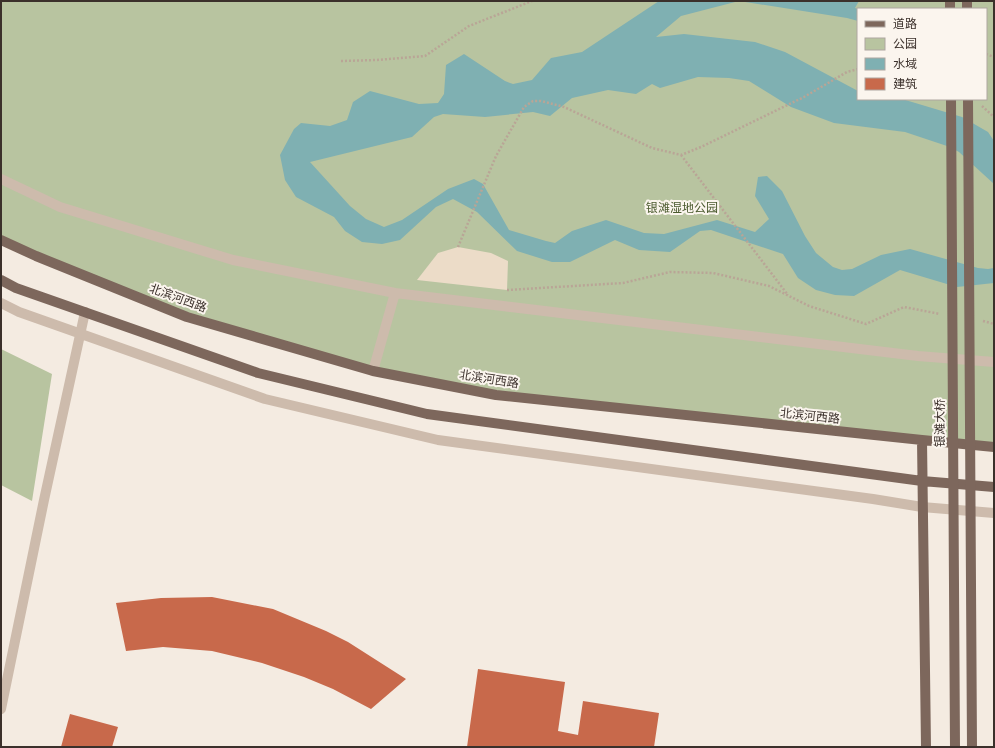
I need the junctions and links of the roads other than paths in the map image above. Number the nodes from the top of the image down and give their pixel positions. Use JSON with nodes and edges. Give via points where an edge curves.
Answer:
{"nodes":[{"id":1,"x":951,"y":100,"type":"edge"},
{"id":2,"x":968,"y":100,"type":"edge"},
{"id":3,"x":1,"y":179,"type":"edge"},
{"id":4,"x":1,"y":240,"type":"edge"},
{"id":5,"x":1,"y":280,"type":"edge"},
{"id":6,"x":395,"y":293,"type":"junction"},
{"id":7,"x":1,"y":303,"type":"edge"},
{"id":8,"x":85,"y":312,"type":"junction"},
{"id":9,"x":81,"y":334,"type":"junction"},
{"id":10,"x":994,"y":362,"type":"edge"},
{"id":11,"x":373,"y":371,"type":"junction"},
{"id":12,"x":922,"y":440,"type":"junction"},
{"id":13,"x":994,"y":447,"type":"edge"},
{"id":14,"x":922,"y":481,"type":"junction"},
{"id":15,"x":994,"y":487,"type":"edge"},
{"id":16,"x":922,"y":507,"type":"junction"},
{"id":17,"x":994,"y":512,"type":"edge"},
{"id":18,"x":1,"y":708,"type":"edge"},
{"id":19,"x":926,"y":747,"type":"edge"},
{"id":20,"x":955,"y":747,"type":"edge"},
{"id":21,"x":972,"y":747,"type":"edge"}],
"edges":[{"from":1,"to":20,"type":"main road","name":"银滩大桥","bridge":true},
{"from":2,"to":21,"type":"main road","bridge":true},
{"from":3,"to":6,"type":"street","via":[[60,207],[233,260]]},
{"from":4,"to":11,"type":"main road","name":"北滨河西路","via":[[187,316]]},
{"from":5,"to":8,"type":"main road","via":[[16,288]]},
{"from":6,"to":10,"type":"street","via":[[918,356]]},
{"from":6,"to":11,"type":"street"},
{"from":7,"to":9,"type":"street"},
{"from":8,"to":9,"type":"street"},
{"from":8,"to":14,"type":"main road","via":[[258,374],[427,414]]},
{"from":9,"to":16,"type":"street","via":[[265,399],[438,440]]},
{"from":9,"to":18,"type":"street"},
{"from":11,"to":12,"type":"main road","name":"北滨河西路","via":[[496,395]]},
{"from":12,"to":13,"type":"main road","name":"北滨河西路"},
{"from":12,"to":14,"type":"main road"},
{"from":14,"to":15,"type":"main road"},
{"from":14,"to":16,"type":"main road"},
{"from":16,"to":17,"type":"street"},
{"from":16,"to":19,"type":"main road"}]}
